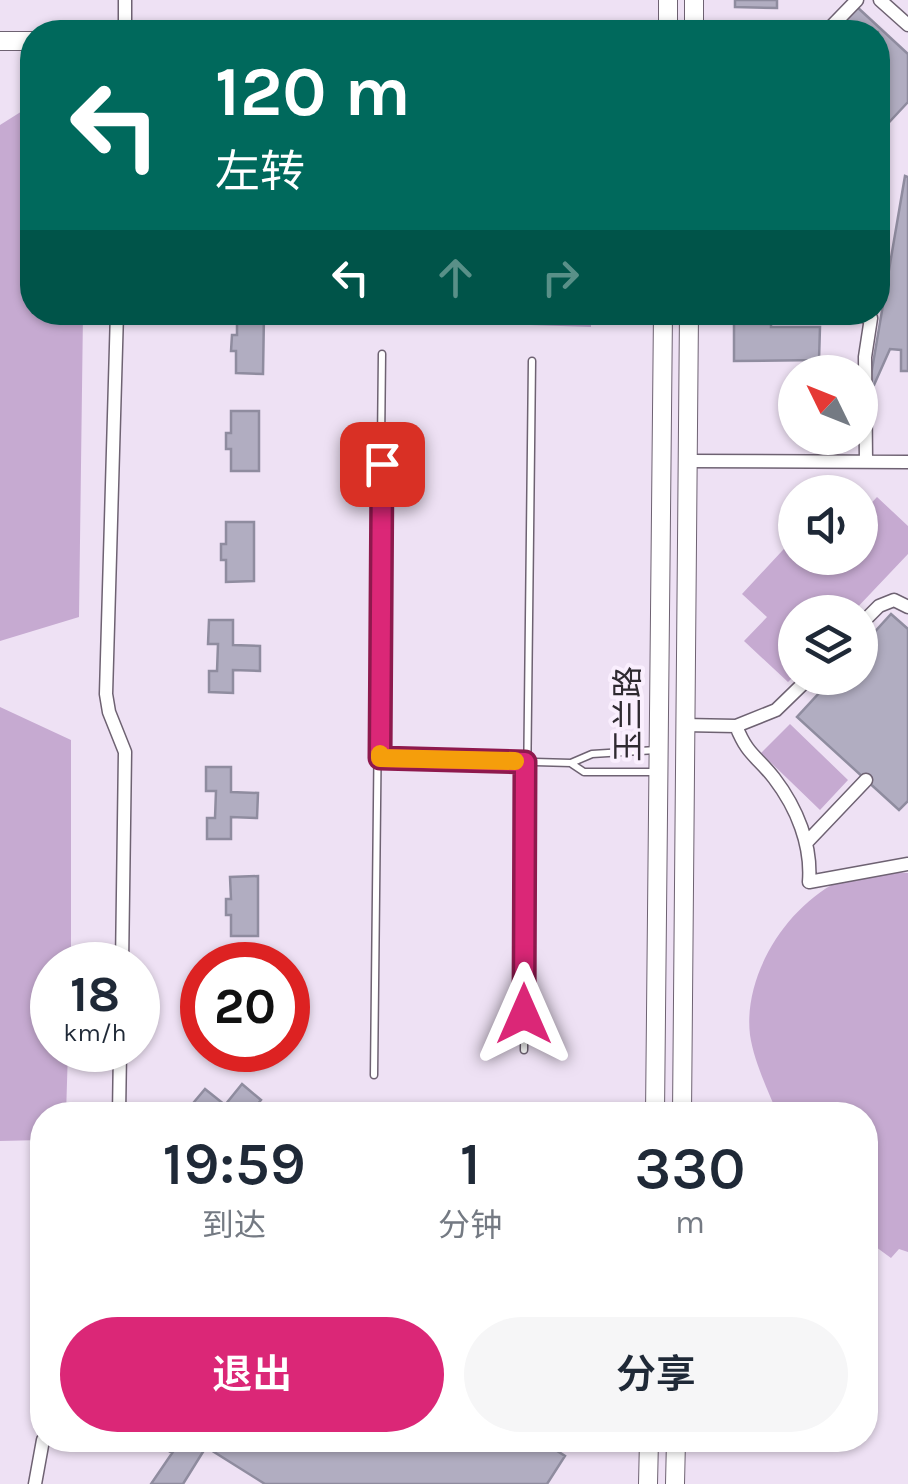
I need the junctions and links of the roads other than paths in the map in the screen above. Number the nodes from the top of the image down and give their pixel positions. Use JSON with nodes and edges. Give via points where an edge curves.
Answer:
{"nodes":[{"id":1,"x":858,"y":0,"type":"edge"},
{"id":2,"x":880,"y":0,"type":"edge"},
{"id":3,"x":838,"y":20,"type":"edge"},
{"id":4,"x":908,"y":25,"type":"edge"},
{"id":5,"x":117,"y":325,"type":"edge"},
{"id":6,"x":663,"y":325,"type":"edge"},
{"id":7,"x":689,"y":325,"type":"edge"},
{"id":8,"x":870,"y":325,"type":"edge"},
{"id":9,"x":382,"y":354,"type":"dead end"},
{"id":10,"x":532,"y":361,"type":"dead end"},
{"id":11,"x":687,"y":462,"type":"junction"},
{"id":12,"x":866,"y":462,"type":"junction"},
{"id":13,"x":908,"y":462,"type":"edge"},
{"id":14,"x":878,"y":606,"type":"edge"},
{"id":15,"x":908,"y":607,"type":"edge"},
{"id":16,"x":791,"y":695,"type":"edge"},
{"id":17,"x":684,"y":726,"type":"junction"},
{"id":18,"x":736,"y":726,"type":"junction"},
{"id":19,"x":657,"y":750,"type":"junction"},
{"id":20,"x":380,"y":758,"type":"junction"},
{"id":21,"x":525,"y":762,"type":"junction"},
{"id":22,"x":571,"y":763,"type":"junction"},
{"id":23,"x":657,"y":772,"type":"junction"},
{"id":24,"x":866,"y":780,"type":"dead end"},
{"id":25,"x":807,"y":842,"type":"junction"},
{"id":26,"x":908,"y":864,"type":"edge"},
{"id":27,"x":122,"y":942,"type":"edge"},
{"id":28,"x":524,"y":1050,"type":"dead end"},
{"id":29,"x":120,"y":1072,"type":"edge"},
{"id":30,"x":374,"y":1075,"type":"dead end"},
{"id":31,"x":120,"y":1102,"type":"edge"},
{"id":32,"x":655,"y":1102,"type":"edge"},
{"id":33,"x":682,"y":1102,"type":"edge"},
{"id":34,"x":41,"y":1452,"type":"edge"},
{"id":35,"x":649,"y":1452,"type":"edge"},
{"id":36,"x":676,"y":1452,"type":"edge"},
{"id":37,"x":35,"y":1484,"type":"edge"},
{"id":38,"x":648,"y":1484,"type":"edge"},
{"id":39,"x":675,"y":1484,"type":"edge"}],
"edges":[{"from":1,"to":3,"type":"street"},
{"from":2,"to":4,"type":"street"},
{"from":5,"to":27,"type":"street","via":[[106,694],[124,752]]},
{"from":6,"to":19,"type":"street","name":"玉兰路"},
{"from":7,"to":11,"type":"street","name":"玉兰路"},
{"from":8,"to":12,"type":"street"},
{"from":9,"to":20,"type":"lane"},
{"from":10,"to":21,"type":"lane"},
{"from":11,"to":12,"type":"street"},
{"from":11,"to":17,"type":"street","name":"玉兰路"},
{"from":12,"to":13,"type":"street"},
{"from":14,"to":15,"type":"street","via":[[894,600]]},
{"from":16,"to":18,"type":"street","via":[[776,710]]},
{"from":17,"to":18,"type":"street"},
{"from":17,"to":33,"type":"street","name":"玉兰路"},
{"from":18,"to":25,"type":"street","via":[[745,749],[774,778]]},
{"from":19,"to":22,"type":"lane","via":[[592,754]]},
{"from":19,"to":23,"type":"street","name":"玉兰路"},
{"from":20,"to":21,"type":"lane"},
{"from":20,"to":30,"type":"lane"},
{"from":21,"to":22,"type":"lane"},
{"from":21,"to":28,"type":"lane"},
{"from":22,"to":23,"type":"lane","via":[[584,772]]},
{"from":23,"to":32,"type":"street","name":"玉兰路"},
{"from":24,"to":25,"type":"street"},
{"from":25,"to":26,"type":"street","via":[[810,882]]},
{"from":29,"to":31,"type":"street"},
{"from":34,"to":37,"type":"street"},
{"from":35,"to":38,"type":"street"},
{"from":36,"to":39,"type":"street"}]}
